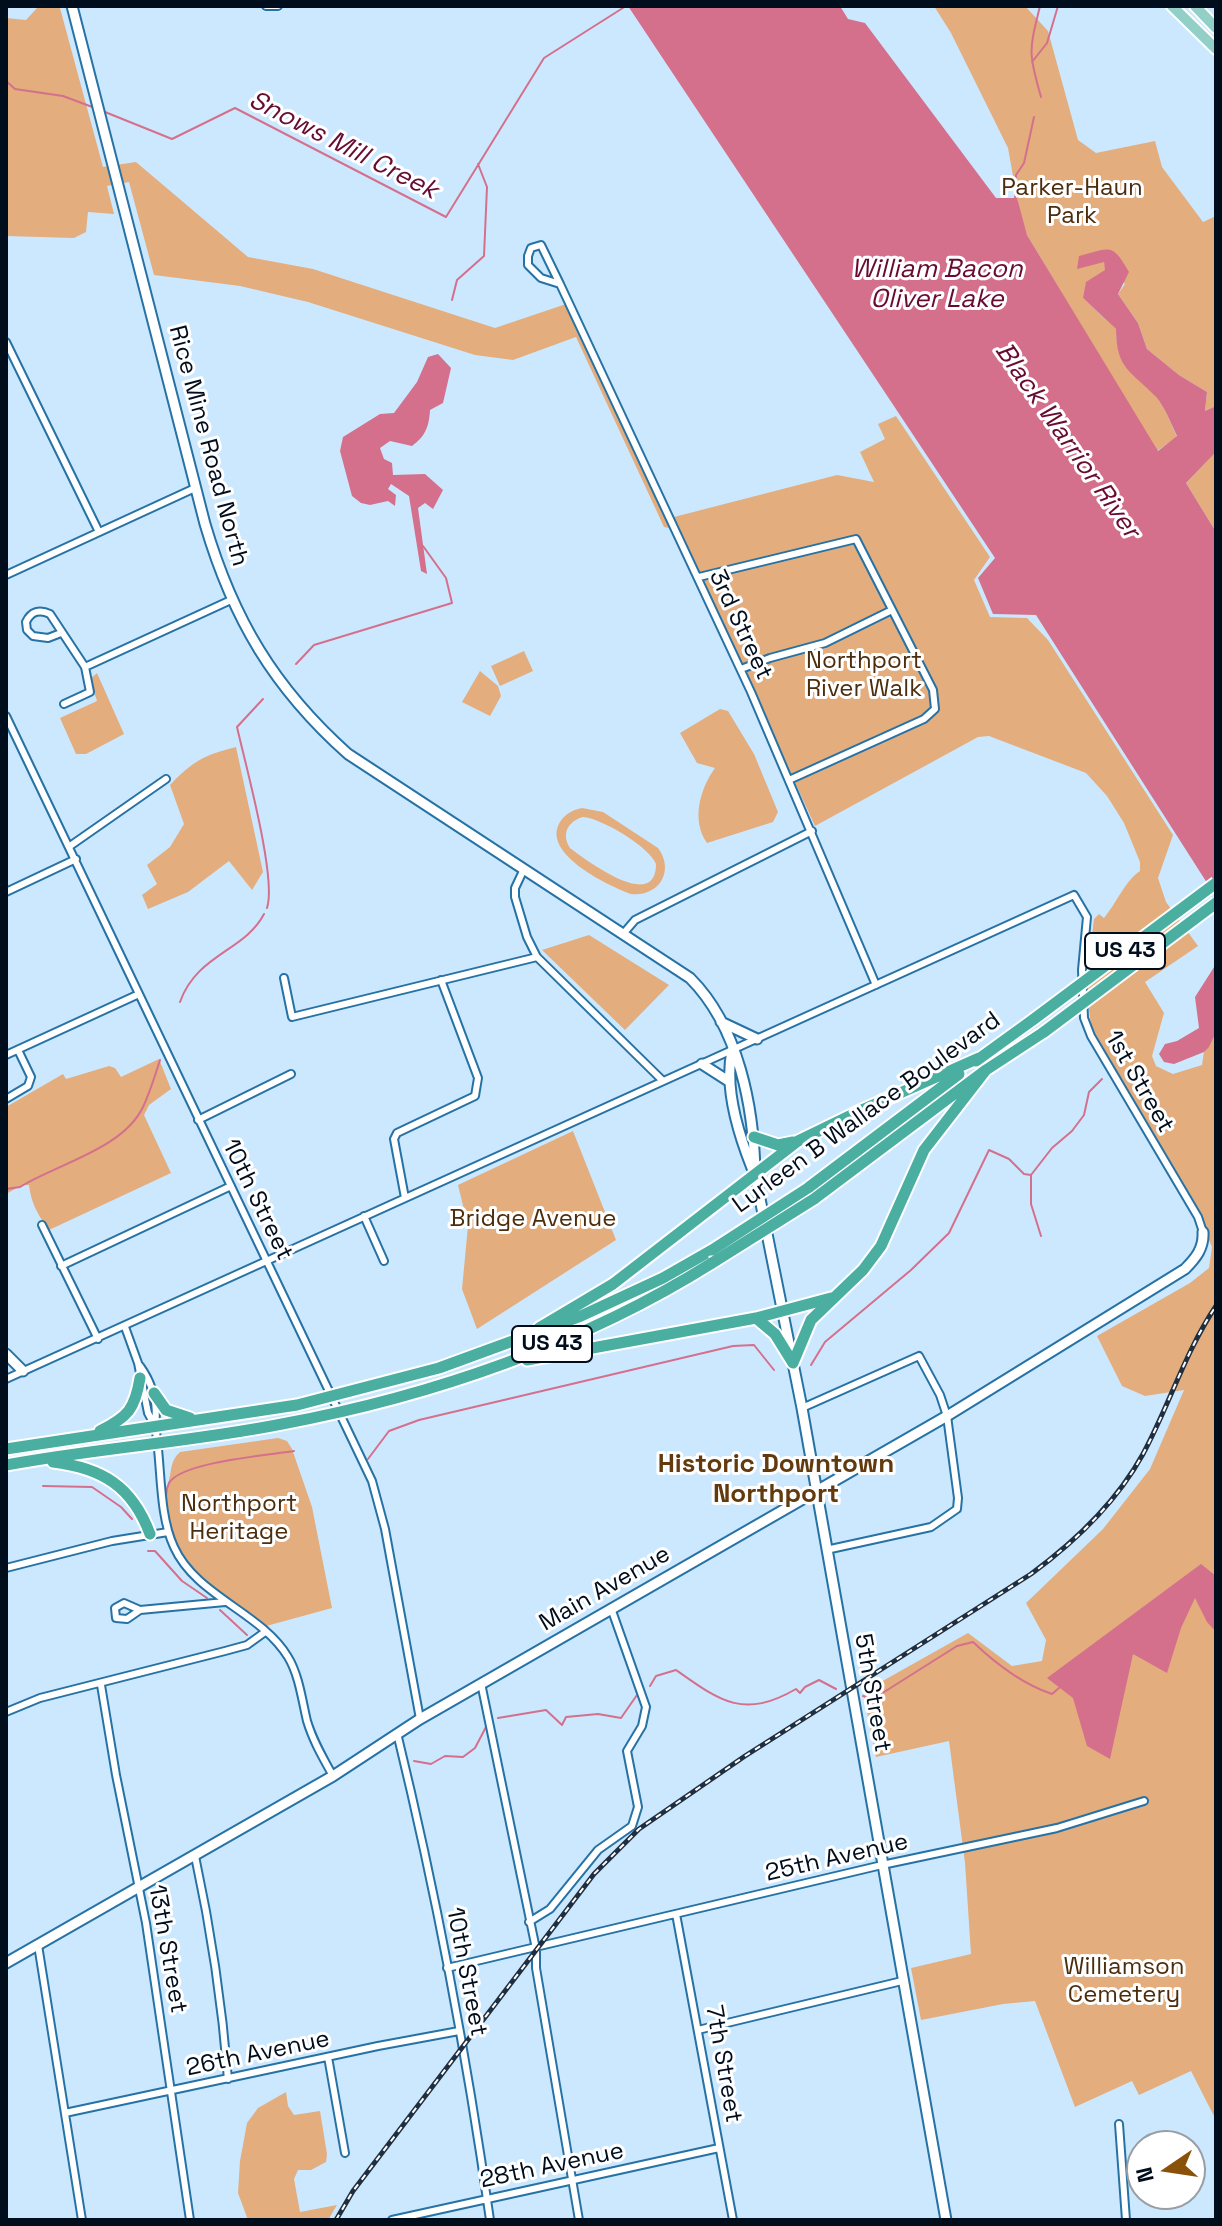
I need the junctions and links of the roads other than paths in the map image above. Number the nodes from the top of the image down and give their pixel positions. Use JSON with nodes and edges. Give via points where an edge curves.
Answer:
{"nodes":[{"id":1,"x":72,"y":6,"type":"edge"},
{"id":2,"x":266,"y":6,"type":"edge"},
{"id":3,"x":278,"y":6,"type":"edge"},
{"id":4,"x":1172,"y":6,"type":"edge"},
{"id":5,"x":1195,"y":6,"type":"edge"},
{"id":6,"x":1216,"y":28,"type":"edge"},
{"id":7,"x":1216,"y":49,"type":"edge"},
{"id":8,"x":560,"y":284,"type":"junction"},
{"id":9,"x":6,"y":342,"type":"edge"},
{"id":10,"x":10,"y":358,"type":"edge"},
{"id":11,"x":195,"y":488,"type":"junction"},
{"id":12,"x":99,"y":532,"type":"junction"},
{"id":13,"x":6,"y":575,"type":"edge"},
{"id":14,"x":699,"y":577,"type":"junction"},
{"id":15,"x":231,"y":600,"type":"junction"},
{"id":16,"x":892,"y":610,"type":"junction"},
{"id":17,"x":61,"y":633,"type":"junction"},
{"id":18,"x":85,"y":667,"type":"junction"},
{"id":19,"x":741,"y":669,"type":"junction"},
{"id":20,"x":64,"y":704,"type":"dead end"},
{"id":21,"x":6,"y":716,"type":"edge"},
{"id":22,"x":8,"y":725,"type":"edge"},
{"id":23,"x":166,"y":779,"type":"dead end"},
{"id":24,"x":789,"y":780,"type":"junction"},
{"id":25,"x":812,"y":831,"type":"junction"},
{"id":26,"x":70,"y":846,"type":"junction"},
{"id":27,"x":76,"y":859,"type":"junction"},
{"id":28,"x":524,"y":869,"type":"junction"},
{"id":29,"x":1216,"y":883,"type":"edge"},
{"id":30,"x":6,"y":892,"type":"edge"},
{"id":31,"x":1216,"y":903,"type":"edge"},
{"id":32,"x":623,"y":934,"type":"junction"},
{"id":33,"x":537,"y":957,"type":"junction"},
{"id":34,"x":284,"y":978,"type":"dead end"},
{"id":35,"x":441,"y":980,"type":"junction"},
{"id":36,"x":876,"y":985,"type":"junction"},
{"id":37,"x":139,"y":994,"type":"junction"},
{"id":38,"x":721,"y":1022,"type":"junction"},
{"id":39,"x":757,"y":1039,"type":"junction"},
{"id":40,"x":18,"y":1050,"type":"junction"},
{"id":41,"x":732,"y":1051,"type":"junction"},
{"id":42,"x":6,"y":1055,"type":"edge"},
{"id":43,"x":979,"y":1058,"type":"junction"},
{"id":44,"x":702,"y":1064,"type":"junction"},
{"id":45,"x":986,"y":1070,"type":"junction"},
{"id":46,"x":291,"y":1074,"type":"dead end"},
{"id":47,"x":662,"y":1080,"type":"junction"},
{"id":48,"x":730,"y":1082,"type":"junction"},
{"id":49,"x":6,"y":1099,"type":"edge"},
{"id":50,"x":198,"y":1120,"type":"junction"},
{"id":51,"x":754,"y":1137,"type":"junction"},
{"id":52,"x":798,"y":1141,"type":"junction"},
{"id":53,"x":755,"y":1174,"type":"junction"},
{"id":54,"x":231,"y":1186,"type":"junction"},
{"id":55,"x":811,"y":1194,"type":"junction"},
{"id":56,"x":405,"y":1198,"type":"junction"},
{"id":57,"x":364,"y":1216,"type":"junction"},
{"id":58,"x":42,"y":1225,"type":"dead end"},
{"id":59,"x":1203,"y":1232,"type":"joint"},
{"id":60,"x":384,"y":1261,"type":"dead end"},
{"id":61,"x":267,"y":1262,"type":"junction"},
{"id":62,"x":61,"y":1266,"type":"junction"},
{"id":63,"x":831,"y":1298,"type":"junction"},
{"id":64,"x":783,"y":1311,"type":"junction"},
{"id":65,"x":756,"y":1318,"type":"junction"},
{"id":66,"x":125,"y":1327,"type":"junction"},
{"id":67,"x":98,"y":1339,"type":"junction"},
{"id":68,"x":522,"y":1339,"type":"junction"},
{"id":69,"x":6,"y":1354,"type":"edge"},
{"id":70,"x":138,"y":1363,"type":"junction"},
{"id":71,"x":793,"y":1363,"type":"junction"},
{"id":72,"x":487,"y":1370,"type":"junction"},
{"id":73,"x":23,"y":1371,"type":"junction"},
{"id":74,"x":140,"y":1378,"type":"junction"},
{"id":75,"x":6,"y":1379,"type":"edge"},
{"id":76,"x":154,"y":1393,"type":"junction"},
{"id":77,"x":333,"y":1396,"type":"junction"},
{"id":78,"x":802,"y":1408,"type":"junction"},
{"id":79,"x":340,"y":1412,"type":"junction"},
{"id":80,"x":947,"y":1416,"type":"junction"},
{"id":81,"x":207,"y":1421,"type":"junction"},
{"id":82,"x":155,"y":1426,"type":"junction"},
{"id":83,"x":91,"y":1436,"type":"junction"},
{"id":84,"x":158,"y":1442,"type":"junction"},
{"id":85,"x":6,"y":1449,"type":"edge"},
{"id":86,"x":36,"y":1460,"type":"junction"},
{"id":87,"x":6,"y":1465,"type":"edge"},
{"id":88,"x":815,"y":1492,"type":"junction"},
{"id":89,"x":168,"y":1532,"type":"junction"},
{"id":90,"x":150,"y":1534,"type":"junction"},
{"id":91,"x":826,"y":1550,"type":"junction"},
{"id":92,"x":6,"y":1568,"type":"edge"},
{"id":93,"x":225,"y":1602,"type":"junction"},
{"id":94,"x":611,"y":1608,"type":"junction"},
{"id":95,"x":140,"y":1610,"type":"dead end"},
{"id":96,"x":265,"y":1632,"type":"junction"},
{"id":97,"x":481,"y":1683,"type":"junction"},
{"id":98,"x":101,"y":1685,"type":"junction"},
{"id":99,"x":6,"y":1712,"type":"edge"},
{"id":100,"x":420,"y":1719,"type":"junction"},
{"id":101,"x":397,"y":1733,"type":"junction"},
{"id":102,"x":333,"y":1776,"type":"junction"},
{"id":103,"x":1144,"y":1801,"type":"dead end"},
{"id":104,"x":195,"y":1856,"type":"junction"},
{"id":105,"x":882,"y":1865,"type":"junction"},
{"id":106,"x":139,"y":1888,"type":"junction"},
{"id":107,"x":676,"y":1914,"type":"junction"},
{"id":108,"x":529,"y":1922,"type":"junction"},
{"id":109,"x":38,"y":1945,"type":"junction"},
{"id":110,"x":536,"y":1949,"type":"junction"},
{"id":111,"x":6,"y":1963,"type":"edge"},
{"id":112,"x":447,"y":1968,"type":"junction"},
{"id":113,"x":902,"y":1981,"type":"junction"},
{"id":114,"x":698,"y":2030,"type":"junction"},
{"id":115,"x":459,"y":2031,"type":"junction"},
{"id":116,"x":328,"y":2057,"type":"junction"},
{"id":117,"x":228,"y":2079,"type":"junction"},
{"id":118,"x":172,"y":2090,"type":"junction"},
{"id":119,"x":65,"y":2113,"type":"junction"},
{"id":120,"x":1119,"y":2124,"type":"dead end"},
{"id":121,"x":719,"y":2148,"type":"junction"},
{"id":122,"x":345,"y":2153,"type":"dead end"},
{"id":123,"x":572,"y":2181,"type":"junction"},
{"id":124,"x":487,"y":2198,"type":"junction"},
{"id":125,"x":82,"y":2220,"type":"edge"},
{"id":126,"x":190,"y":2220,"type":"edge"},
{"id":127,"x":392,"y":2220,"type":"edge"},
{"id":128,"x":490,"y":2220,"type":"edge"},
{"id":129,"x":579,"y":2220,"type":"edge"},
{"id":130,"x":733,"y":2220,"type":"edge"},
{"id":131,"x":946,"y":2220,"type":"edge"},
{"id":132,"x":1126,"y":2220,"type":"edge"}],
"edges":[{"from":1,"to":11,"type":"main road","name":"Rice Mine Road North"},
{"from":2,"to":3,"type":"street"},
{"from":4,"to":7,"type":"main road"},
{"from":5,"to":6,"type":"main road"},
{"from":8,"to":8,"type":"street","name":"3rd Street","via":[[547,252],[541,245],[531,248],[528,265],[533,273]]},
{"from":8,"to":14,"type":"street","name":"3rd Street"},
{"from":9,"to":10,"type":"street"},
{"from":10,"to":12,"type":"street"},
{"from":11,"to":12,"type":"street"},
{"from":11,"to":15,"type":"main road","name":"Rice Mine Road North"},
{"from":12,"to":13,"type":"street"},
{"from":14,"to":16,"type":"street","via":[[856,539]]},
{"from":14,"to":19,"type":"street","name":"3rd Street"},
{"from":15,"to":18,"type":"street"},
{"from":15,"to":28,"type":"main road","name":"Rice Mine Road North","via":[[285,691],[328,736],[390,783]]},
{"from":16,"to":19,"type":"street","via":[[825,643]]},
{"from":16,"to":24,"type":"street","via":[[933,690],[935,709],[924,719]]},
{"from":17,"to":17,"type":"street","via":[[46,612],[32,613],[26,622],[37,637]]},
{"from":17,"to":18,"type":"street"},
{"from":18,"to":20,"type":"street","via":[[90,692]]},
{"from":19,"to":24,"type":"street","name":"3rd Street"},
{"from":21,"to":22,"type":"street","name":"10th Street"},
{"from":22,"to":26,"type":"street","name":"10th Street"},
{"from":23,"to":26,"type":"street"},
{"from":24,"to":25,"type":"street","name":"3rd Street"},
{"from":25,"to":32,"type":"street","via":[[637,919]]},
{"from":25,"to":36,"type":"street","name":"3rd Street"},
{"from":26,"to":27,"type":"street","name":"10th Street"},
{"from":27,"to":30,"type":"street"},
{"from":27,"to":37,"type":"street","name":"10th Street"},
{"from":28,"to":32,"type":"main road","name":"Rice Mine Road North"},
{"from":28,"to":33,"type":"street","via":[[515,897]]},
{"from":29,"to":43,"type":"highway","name":"Lurleen B Wallace Boulevard","number":"US 43","bridge":true},
{"from":31,"to":45,"type":"highway","name":"Lurleen B Wallace Boulevard","number":"US 43","bridge":true},
{"from":32,"to":38,"type":"main road","name":"Rice Mine Road North","via":[[690,978]]},
{"from":33,"to":35,"type":"street"},
{"from":33,"to":47,"type":"street"},
{"from":34,"to":35,"type":"street","via":[[292,1017]]},
{"from":35,"to":56,"type":"street","via":[[479,1087],[475,1096],[403,1128],[394,1139]]},
{"from":36,"to":39,"type":"street"},
{"from":36,"to":59,"type":"street","name":"1st Street","via":[[1074,895],[1087,917],[1084,1018]]},
{"from":37,"to":40,"type":"street"},
{"from":37,"to":50,"type":"street","name":"10th Street"},
{"from":38,"to":39,"type":"main road"},
{"from":38,"to":41,"type":"main road","name":"Rice Mine Road North"},
{"from":39,"to":41,"type":"street"},
{"from":40,"to":42,"type":"street"},
{"from":40,"to":49,"type":"street","via":[[31,1077],[28,1086]]},
{"from":41,"to":44,"type":"street"},
{"from":41,"to":48,"type":"main road","name":"5th Street"},
{"from":41,"to":51,"type":"main road","name":"5th Street","via":[[741,1067]]},
{"from":43,"to":52,"type":"highway"},
{"from":43,"to":55,"type":"highway","name":"Lurleen B Wallace Boulevard","number":"US 43"},
{"from":44,"to":47,"type":"street"},
{"from":44,"to":48,"type":"main road"},
{"from":45,"to":55,"type":"highway","name":"Lurleen B Wallace Boulevard","number":"US 43"},
{"from":45,"to":63,"type":"highway","via":[[924,1150],[881,1246]]},
{"from":46,"to":50,"type":"street"},
{"from":47,"to":56,"type":"street"},
{"from":48,"to":53,"type":"main road","name":"5th Street","via":[[742,1143]]},
{"from":50,"to":54,"type":"street","name":"10th Street"},
{"from":51,"to":52,"type":"highway","via":[[778,1145]]},
{"from":51,"to":53,"type":"main road","name":"5th Street"},
{"from":52,"to":53,"type":"highway"},
{"from":53,"to":64,"type":"main road","name":"5th Street"},
{"from":53,"to":68,"type":"highway","via":[[613,1284]]},
{"from":54,"to":61,"type":"street","name":"10th Street"},
{"from":54,"to":62,"type":"street"},
{"from":55,"to":68,"type":"highway","name":"Lurleen B Wallace Boulevard","number":"US 43","bridge":true,"via":[[634,1293]]},
{"from":55,"to":72,"type":"highway","name":"Lurleen B Wallace Boulevard","number":"US 43","bridge":true,"via":[[673,1287]]},
{"from":56,"to":57,"type":"street"},
{"from":57,"to":60,"type":"street"},
{"from":57,"to":61,"type":"street"},
{"from":58,"to":62,"type":"street"},
{"from":59,"to":80,"type":"main road","name":"Main Avenue","via":[[1199,1254],[1185,1269]]},
{"from":61,"to":66,"type":"street"},
{"from":61,"to":77,"type":"street","name":"10th Street"},
{"from":62,"to":67,"type":"street"},
{"from":63,"to":64,"type":"highway"},
{"from":63,"to":71,"type":"highway","via":[[811,1320]]},
{"from":64,"to":65,"type":"highway"},
{"from":64,"to":71,"type":"main road","name":"5th Street"},
{"from":65,"to":71,"type":"highway","via":[[773,1331]]},
{"from":65,"to":72,"type":"highway"},
{"from":66,"to":67,"type":"street"},
{"from":66,"to":70,"type":"street"},
{"from":67,"to":73,"type":"street"},
{"from":68,"to":77,"type":"highway","name":"Lurleen B Wallace Boulevard","number":"US 43"},
{"from":69,"to":73,"type":"main road"},
{"from":70,"to":74,"type":"street"},
{"from":70,"to":76,"type":"street"},
{"from":71,"to":78,"type":"main road","name":"5th Street"},
{"from":72,"to":79,"type":"highway","name":"Lurleen B Wallace Boulevard","number":"US 43"},
{"from":73,"to":75,"type":"street"},
{"from":74,"to":82,"type":"street"},
{"from":74,"to":83,"type":"highway","via":[[126,1416]]},
{"from":76,"to":81,"type":"highway","via":[[172,1414]]},
{"from":76,"to":82,"type":"street"},
{"from":77,"to":79,"type":"street","name":"10th Street"},
{"from":77,"to":81,"type":"highway","name":"Lurleen B Wallace Boulevard","number":"US 43"},
{"from":78,"to":80,"type":"street","via":[[919,1356]]},
{"from":78,"to":88,"type":"main road","name":"5th Street"},
{"from":79,"to":84,"type":"highway","name":"Lurleen B Wallace Boulevard","number":"US 43"},
{"from":79,"to":100,"type":"street","name":"10th Street","via":[[372,1481],[385,1529]]},
{"from":80,"to":88,"type":"main road","name":"Main Avenue"},
{"from":80,"to":91,"type":"street","via":[[957,1509],[931,1527]]},
{"from":81,"to":82,"type":"highway","name":"Lurleen B Wallace Boulevard","number":"US 43"},
{"from":82,"to":83,"type":"highway","name":"Lurleen B Wallace Boulevard","number":"US 43"},
{"from":82,"to":84,"type":"street"},
{"from":83,"to":85,"type":"highway","name":"Lurleen B Wallace Boulevard","number":"US 43"},
{"from":84,"to":86,"type":"highway","name":"Lurleen B Wallace Boulevard","number":"US 43"},
{"from":84,"to":89,"type":"street"},
{"from":86,"to":87,"type":"highway","name":"Lurleen B Wallace Boulevard","number":"US 43"},
{"from":86,"to":90,"type":"highway","via":[[93,1470],[115,1482],[132,1499]]},
{"from":88,"to":91,"type":"main road","name":"5th Street"},
{"from":88,"to":94,"type":"main road","name":"Main Avenue"},
{"from":89,"to":90,"type":"street"},
{"from":89,"to":93,"type":"street","via":[[190,1570]]},
{"from":90,"to":92,"type":"street"},
{"from":91,"to":105,"type":"main road","name":"5th Street"},
{"from":93,"to":95,"type":"street"},
{"from":93,"to":96,"type":"street"},
{"from":94,"to":97,"type":"main road","name":"Main Avenue"},
{"from":94,"to":108,"type":"street","via":[[646,1707],[627,1751],[638,1807],[632,1826],[598,1850],[550,1909]]},
{"from":96,"to":98,"type":"street","via":[[247,1645]]},
{"from":96,"to":102,"type":"street","via":[[288,1656],[314,1742]]},
{"from":97,"to":100,"type":"main road","name":"Main Avenue"},
{"from":97,"to":108,"type":"street"},
{"from":98,"to":99,"type":"street","via":[[40,1698]]},
{"from":98,"to":106,"type":"street","name":"13th Street"},
{"from":100,"to":101,"type":"main road","name":"Main Avenue"},
{"from":101,"to":102,"type":"main road","name":"Main Avenue"},
{"from":101,"to":112,"type":"street","name":"10th Street"},
{"from":102,"to":104,"type":"main road","name":"Main Avenue"},
{"from":103,"to":105,"type":"street","name":"25th Avenue","via":[[1057,1828]]},
{"from":104,"to":106,"type":"main road","name":"Main Avenue"},
{"from":104,"to":117,"type":"street"},
{"from":105,"to":107,"type":"street","name":"25th Avenue"},
{"from":105,"to":113,"type":"main road","name":"5th Street"},
{"from":106,"to":109,"type":"main road","name":"Main Avenue"},
{"from":106,"to":118,"type":"street","name":"13th Street"},
{"from":107,"to":110,"type":"street","name":"25th Avenue"},
{"from":107,"to":114,"type":"street","name":"7th Street"},
{"from":108,"to":110,"type":"street"},
{"from":109,"to":111,"type":"main road","name":"Main Avenue"},
{"from":109,"to":119,"type":"street"},
{"from":110,"to":112,"type":"street","name":"25th Avenue"},
{"from":110,"to":123,"type":"street"},
{"from":112,"to":115,"type":"street","name":"10th Street"},
{"from":113,"to":114,"type":"street"},
{"from":113,"to":131,"type":"main road","name":"5th Street"},
{"from":114,"to":121,"type":"street","name":"7th Street"},
{"from":115,"to":116,"type":"street","name":"26th Avenue"},
{"from":115,"to":124,"type":"street","name":"10th Street"},
{"from":116,"to":117,"type":"street","name":"26th Avenue"},
{"from":116,"to":122,"type":"street"},
{"from":117,"to":118,"type":"street","name":"26th Avenue"},
{"from":118,"to":119,"type":"street","name":"26th Avenue"},
{"from":118,"to":126,"type":"street","name":"13th Street"},
{"from":119,"to":125,"type":"street"},
{"from":120,"to":132,"type":"street"},
{"from":121,"to":123,"type":"street","name":"28th Avenue"},
{"from":121,"to":130,"type":"street","name":"7th Street"},
{"from":123,"to":124,"type":"street","name":"28th Avenue"},
{"from":123,"to":129,"type":"street"},
{"from":124,"to":127,"type":"street","name":"28th Avenue"},
{"from":124,"to":128,"type":"street","name":"10th Street"}]}
